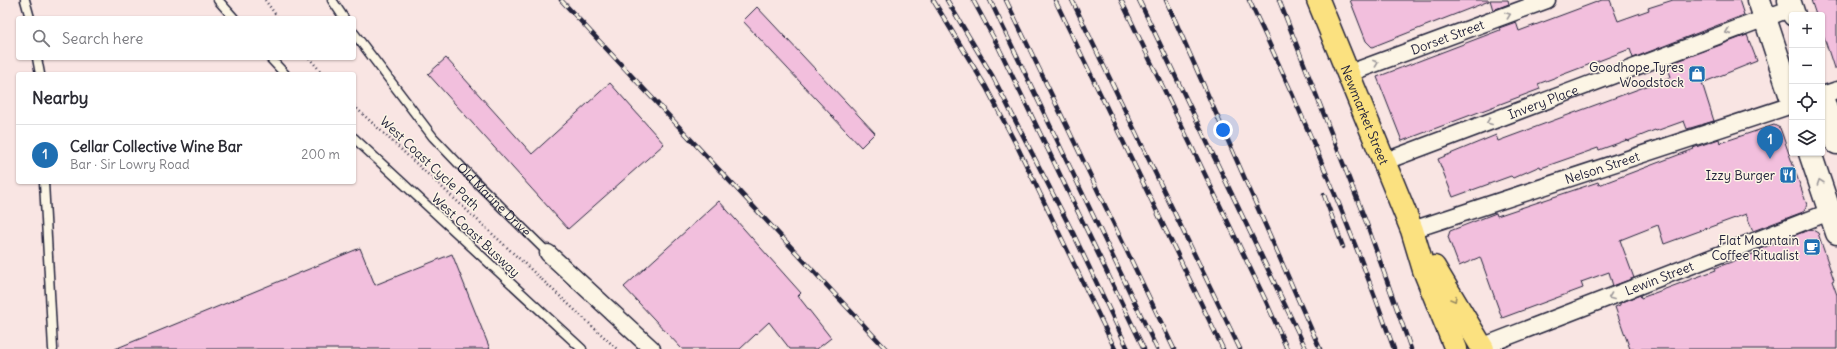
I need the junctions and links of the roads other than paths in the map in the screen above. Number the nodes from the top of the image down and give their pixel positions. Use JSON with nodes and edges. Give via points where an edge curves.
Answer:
{"nodes":[{"id":1,"x":25,"y":0,"type":"edge"},
{"id":2,"x":218,"y":0,"type":"edge"},
{"id":3,"x":332,"y":0,"type":"edge"},
{"id":4,"x":1318,"y":0,"type":"edge"},
{"id":5,"x":1547,"y":0,"type":"edge"},
{"id":6,"x":1792,"y":8,"type":"edge"},
{"id":7,"x":1762,"y":9,"type":"edge"},
{"id":8,"x":29,"y":16,"type":"edge"},
{"id":9,"x":232,"y":16,"type":"edge"},
{"id":10,"x":343,"y":16,"type":"edge"},
{"id":11,"x":356,"y":36,"type":"edge"},
{"id":12,"x":37,"y":60,"type":"edge"},
{"id":13,"x":272,"y":60,"type":"edge"},
{"id":14,"x":40,"y":72,"type":"edge"},
{"id":15,"x":283,"y":72,"type":"edge"},
{"id":16,"x":1347,"y":74,"type":"junction"},
{"id":17,"x":1837,"y":90,"type":"edge"},
{"id":18,"x":1789,"y":91,"type":"edge"},
{"id":19,"x":1825,"y":95,"type":"edge"},
{"id":20,"x":1825,"y":105,"type":"edge"},
{"id":21,"x":1789,"y":106,"type":"edge"},
{"id":22,"x":356,"y":140,"type":"edge"},
{"id":23,"x":1837,"y":143,"type":"edge"},
{"id":24,"x":1811,"y":156,"type":"edge"},
{"id":25,"x":1384,"y":162,"type":"junction"},
{"id":26,"x":44,"y":184,"type":"edge"},
{"id":27,"x":1834,"y":210,"type":"edge"},
{"id":28,"x":1412,"y":230,"type":"junction"},
{"id":29,"x":1837,"y":233,"type":"edge"},
{"id":30,"x":548,"y":254,"type":"joint"},
{"id":31,"x":1482,"y":348,"type":"edge"},
{"id":32,"x":53,"y":349,"type":"edge"},
{"id":33,"x":582,"y":349,"type":"edge"},
{"id":34,"x":652,"y":349,"type":"edge"},
{"id":35,"x":1456,"y":349,"type":"edge"}],
"edges":[{"from":1,"to":8,"type":"lane"},
{"from":2,"to":9,"type":"lane"},
{"from":3,"to":10,"type":"lane"},
{"from":4,"to":16,"type":"main road","name":"Newmarket Street"},
{"from":16,"to":5,"type":"street","name":"Dorset Street","one_way":true},
{"from":6,"to":7,"type":"street","name":"Invery Place"},
{"from":7,"to":18,"type":"main road"},
{"from":7,"to":25,"type":"street","name":"Invery Place","one_way":true},
{"from":11,"to":30,"type":"lane","name":"Old Marine Drive","via":[[433,137]]},
{"from":12,"to":14,"type":"lane"},
{"from":13,"to":15,"type":"lane"},
{"from":16,"to":25,"type":"main road","name":"Newmarket Street"},
{"from":17,"to":19,"type":"street"},
{"from":20,"to":23,"type":"main road"},
{"from":21,"to":28,"type":"street","name":"Nelson Street"},
{"from":22,"to":33,"type":"lane","name":"West Coast Busway"},
{"from":27,"to":24,"type":"main road","one_way":true},
{"from":25,"to":28,"type":"main road","name":"Newmarket Street"},
{"from":26,"to":32,"type":"lane"},
{"from":27,"to":29,"type":"main road"},
{"from":27,"to":31,"type":"street","name":"Lewin Street","one_way":true},
{"from":28,"to":31,"type":"main road","name":"Newmarket Street","one_way":true},
{"from":28,"to":35,"type":"main road","name":"Newmarket Street","via":[[1424,270]]},
{"from":30,"to":34,"type":"street","name":"Old Marine Drive"}]}
